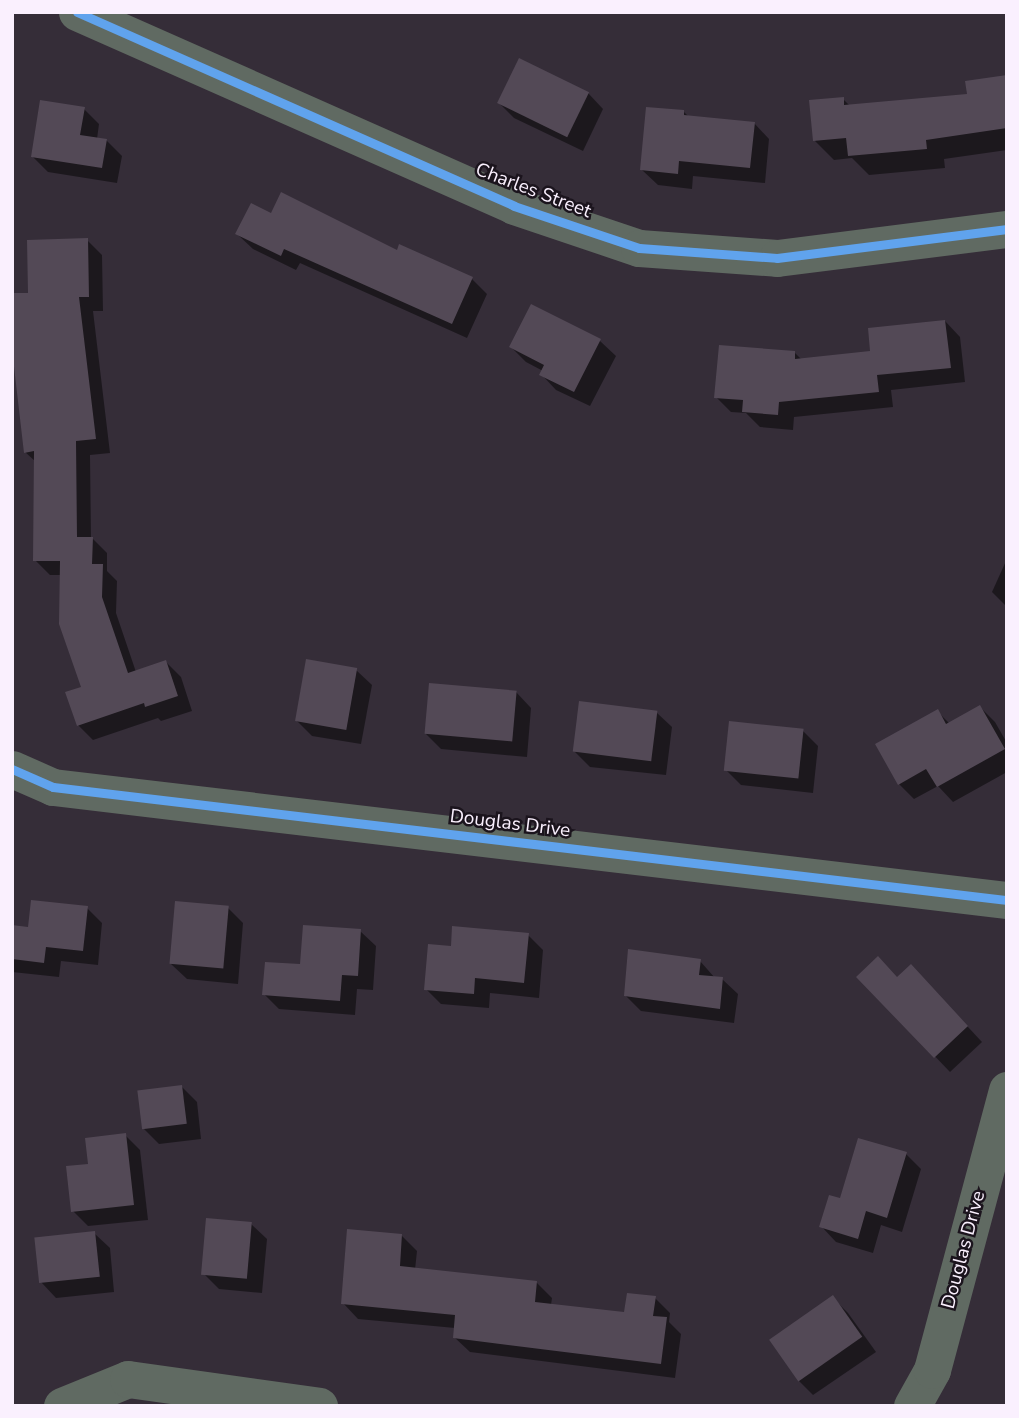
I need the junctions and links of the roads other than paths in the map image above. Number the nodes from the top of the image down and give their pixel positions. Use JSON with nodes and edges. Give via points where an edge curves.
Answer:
{"nodes":[{"id":1,"x":77,"y":12,"type":"edge"},
{"id":2,"x":1007,"y":229,"type":"edge"},
{"id":3,"x":12,"y":769,"type":"edge"},
{"id":4,"x":1007,"y":900,"type":"edge"},
{"id":5,"x":1007,"y":1090,"type":"edge"},
{"id":6,"x":62,"y":1406,"type":"edge"},
{"id":7,"x":319,"y":1406,"type":"edge"},
{"id":8,"x":912,"y":1406,"type":"edge"}],
"edges":[{"from":1,"to":2,"type":"street","name":"Charles Street","via":[[513,206],[639,248],[777,258]]},
{"from":3,"to":4,"type":"street","name":"Douglas Drive","via":[[53,787]]},
{"from":5,"to":8,"type":"street","name":"Douglas Drive","via":[[932,1370]]},
{"from":6,"to":7,"type":"street","via":[[128,1379]]}]}
